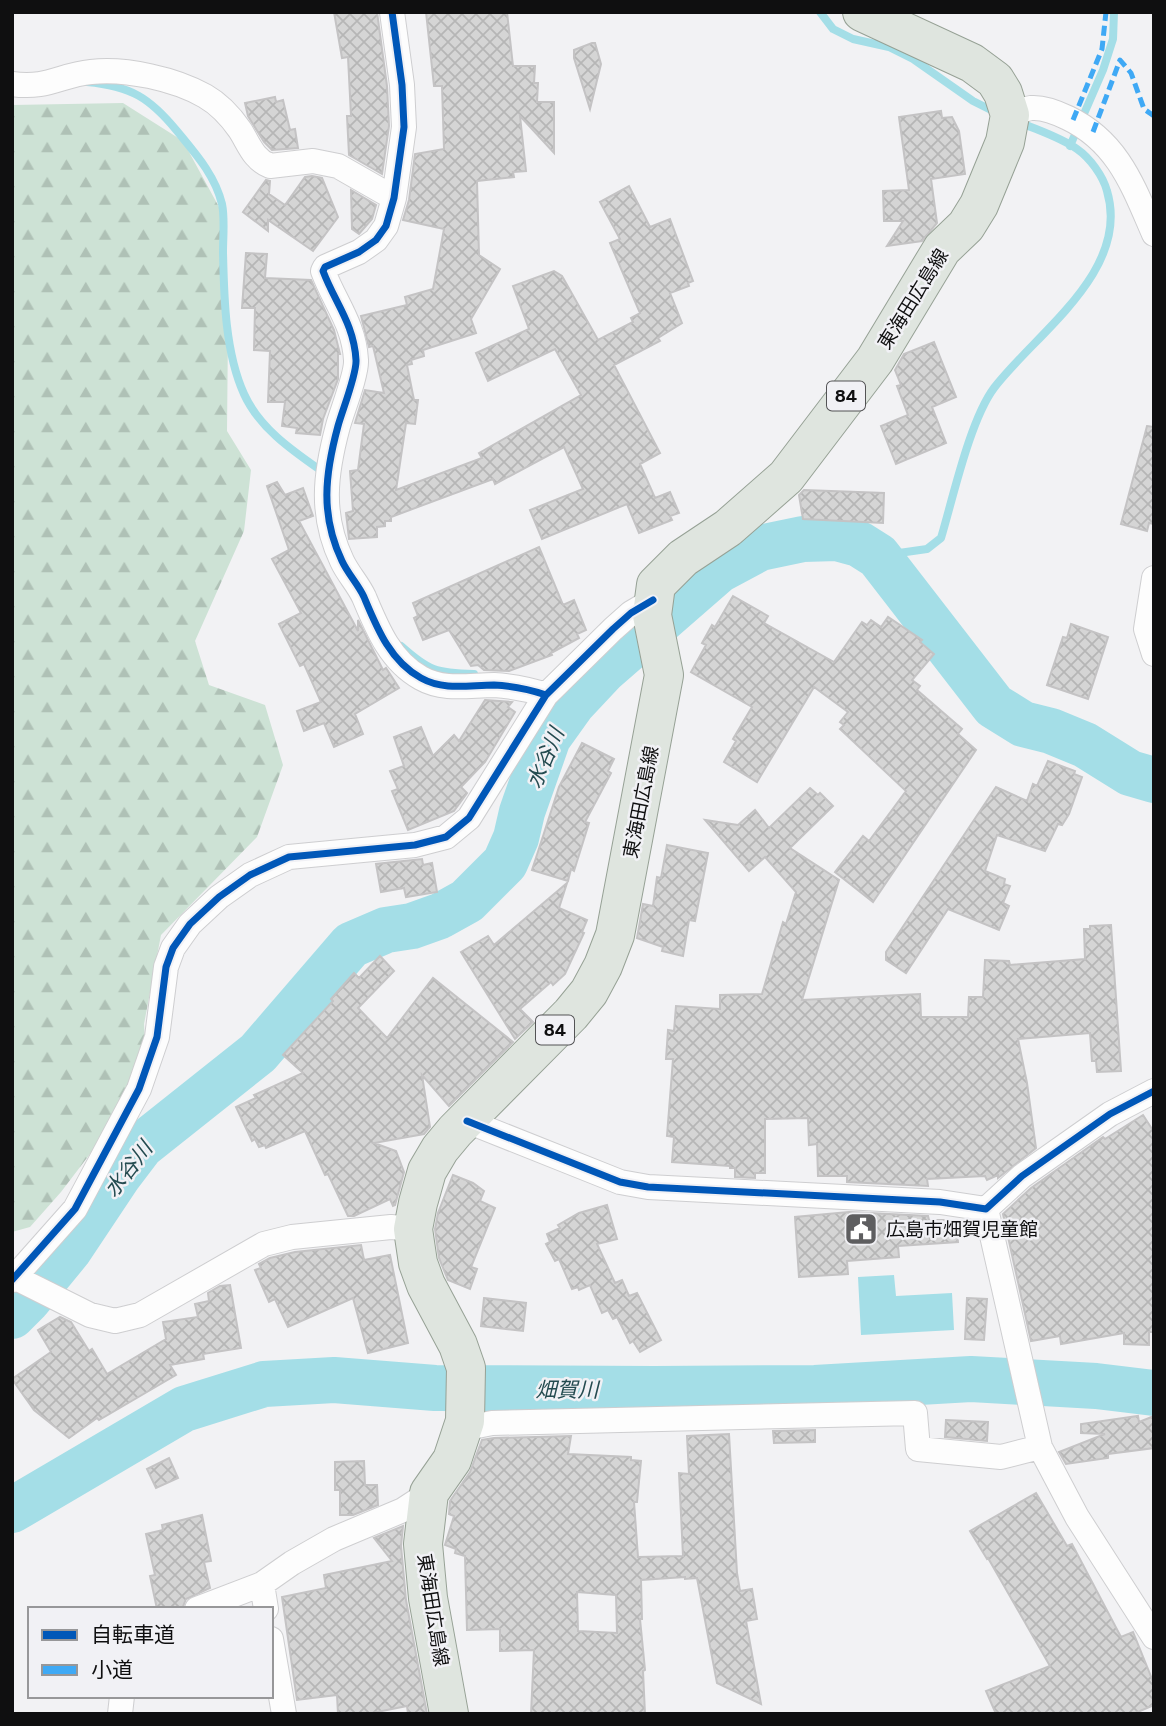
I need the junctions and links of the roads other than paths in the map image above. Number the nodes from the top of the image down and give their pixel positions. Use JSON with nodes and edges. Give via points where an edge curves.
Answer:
{"nodes":[{"id":1,"x":392,"y":12,"type":"edge"},
{"id":2,"x":862,"y":12,"type":"edge"},
{"id":3,"x":12,"y":84,"type":"edge"},
{"id":4,"x":1007,"y":128,"type":"junction"},
{"id":5,"x":394,"y":198,"type":"junction"},
{"id":6,"x":1154,"y":234,"type":"edge"},
{"id":7,"x":1154,"y":578,"type":"edge"},
{"id":8,"x":652,"y":608,"type":"junction"},
{"id":9,"x":1154,"y":654,"type":"edge"},
{"id":10,"x":545,"y":695,"type":"junction"},
{"id":11,"x":1154,"y":1091,"type":"edge"},
{"id":12,"x":467,"y":1121,"type":"junction"},
{"id":13,"x":986,"y":1209,"type":"junction"},
{"id":14,"x":413,"y":1228,"type":"junction"},
{"id":15,"x":17,"y":1279,"type":"edge"},
{"id":16,"x":463,"y":1425,"type":"junction"},
{"id":17,"x":1040,"y":1447,"type":"junction"},
{"id":18,"x":429,"y":1493,"type":"junction"},
{"id":19,"x":262,"y":1584,"type":"junction"},
{"id":20,"x":202,"y":1607,"type":"edge"},
{"id":21,"x":266,"y":1607,"type":"edge"},
{"id":22,"x":1154,"y":1637,"type":"edge"},
{"id":23,"x":273,"y":1651,"type":"edge"},
{"id":24,"x":284,"y":1714,"type":"edge"},
{"id":25,"x":449,"y":1714,"type":"edge"}],
"edges":[{"from":1,"to":5,"type":"street","via":[[404,127]]},
{"from":2,"to":4,"type":"main road","via":[[972,63],[995,80],[1003,93]]},
{"from":3,"to":5,"type":"street","via":[[51,84],[89,72],[171,82],[209,98],[222,109],[263,163],[313,161],[338,166]]},
{"from":4,"to":6,"type":"street","via":[[1032,108],[1057,112],[1087,127],[1129,176]]},
{"from":4,"to":8,"type":"main road","name":"東海田広島線","number":"84","via":[[979,205],[966,226],[942,249],[875,360],[786,477],[728,528],[667,572],[656,585]]},
{"from":5,"to":10,"type":"street","via":[[386,226],[376,240],[323,271],[352,333],[356,363],[325,488],[330,531],[383,641],[410,671],[439,685],[518,687]]},
{"from":7,"to":9,"type":"street","via":[[1146,629]]},
{"from":8,"to":10,"type":"street","via":[[631,614]]},
{"from":8,"to":12,"type":"main road","name":"東海田広島線","number":"84","via":[[664,675],[615,935],[589,992]]},
{"from":10,"to":15,"type":"street","via":[[469,818],[446,837],[415,845],[289,857],[250,875],[190,924],[166,967],[157,1037],[139,1089],[75,1209]]},
{"from":11,"to":13,"type":"street","via":[[1110,1114],[1022,1176]]},
{"from":12,"to":13,"type":"street","via":[[620,1182],[940,1202]]},
{"from":12,"to":14,"type":"main road","name":"東海田広島線","number":"84","via":[[426,1171]]},
{"from":13,"to":17,"type":"street"},
{"from":14,"to":15,"type":"street","via":[[292,1237],[264,1244],[140,1315],[115,1321],[90,1315]]},
{"from":14,"to":16,"type":"main road","name":"東海田広島線","number":"84","via":[[426,1285],[466,1368]]},
{"from":16,"to":17,"type":"street","via":[[915,1413],[918,1449],[1000,1457]]},
{"from":16,"to":18,"type":"main road","name":"東海田広島線","number":"84","via":[[452,1460]]},
{"from":17,"to":22,"type":"street","via":[[1089,1538]]},
{"from":18,"to":19,"type":"street","via":[[403,1510],[334,1539]]},
{"from":18,"to":25,"type":"main road","name":"東海田広島線","number":"84","via":[[423,1544]]},
{"from":19,"to":20,"type":"street"},
{"from":19,"to":21,"type":"street"},
{"from":23,"to":24,"type":"street"}]}
